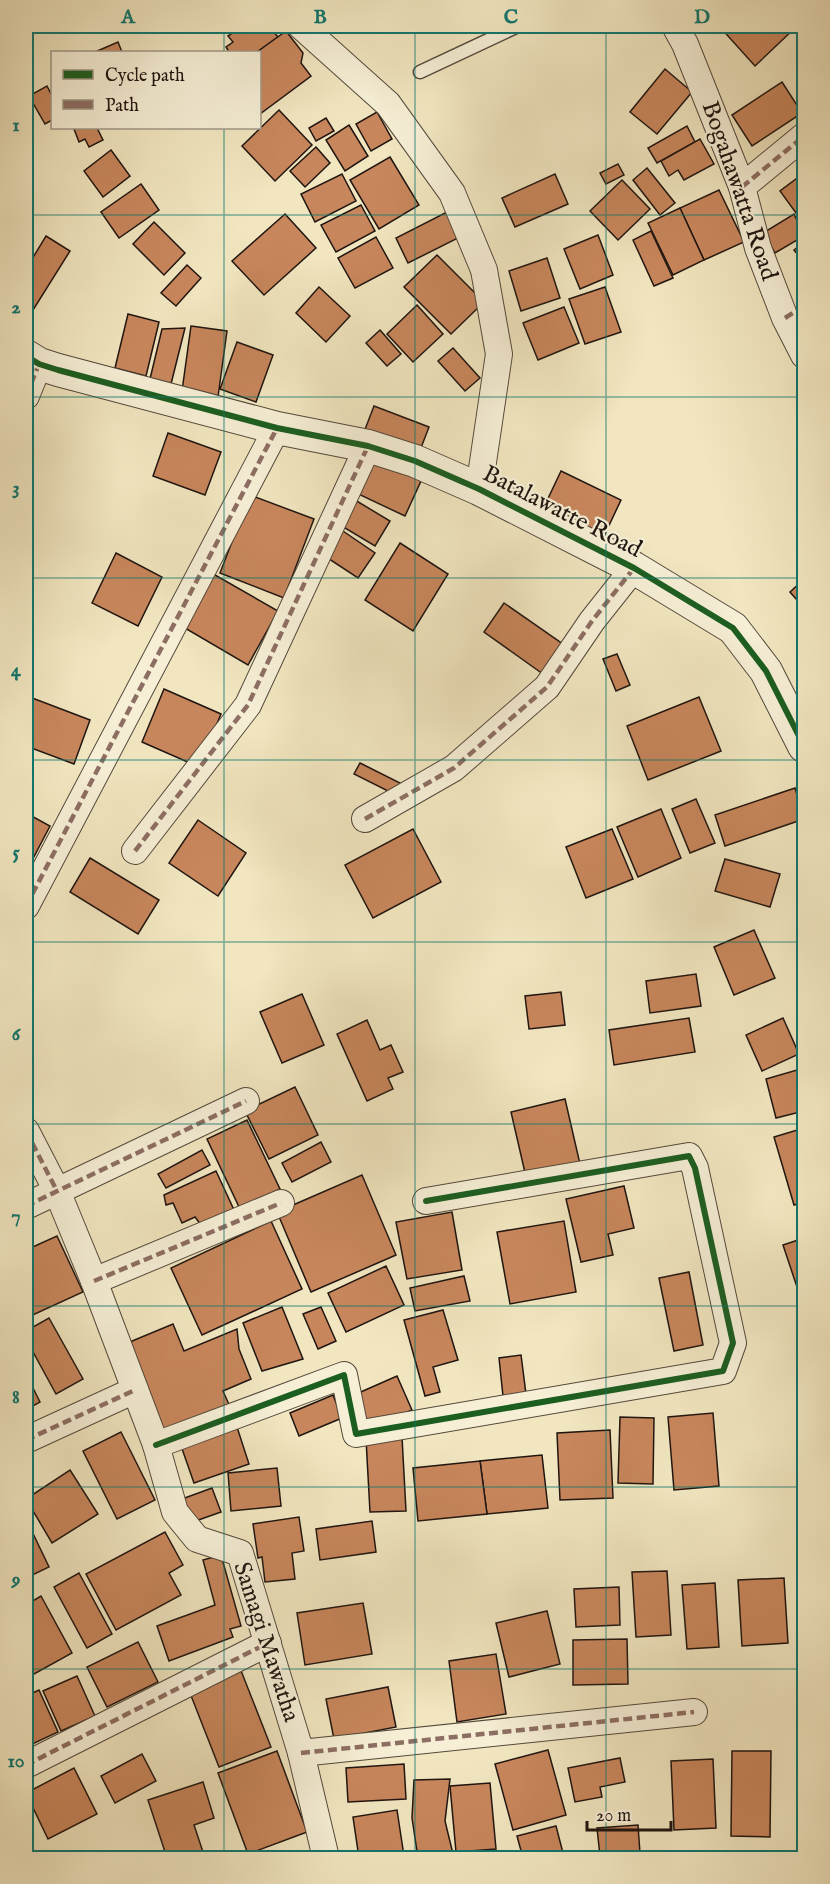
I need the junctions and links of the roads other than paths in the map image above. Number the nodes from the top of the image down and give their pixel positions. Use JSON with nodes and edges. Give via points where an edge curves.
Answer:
{"nodes":[{"id":1,"x":301,"y":26,"type":"edge"},
{"id":2,"x":518,"y":26,"type":"edge"},
{"id":3,"x":675,"y":26,"type":"edge"},
{"id":4,"x":420,"y":72,"type":"dead end"},
{"id":5,"x":804,"y":136,"type":"edge"},
{"id":6,"x":742,"y":187,"type":"junction"},
{"id":7,"x":795,"y":312,"type":"edge"},
{"id":8,"x":804,"y":355,"type":"edge"},
{"id":9,"x":32,"y":360,"type":"edge"},
{"id":10,"x":26,"y":396,"type":"edge"},
{"id":11,"x":277,"y":428,"type":"junction"},
{"id":12,"x":368,"y":446,"type":"junction"},
{"id":13,"x":479,"y":489,"type":"junction"},
{"id":14,"x":634,"y":568,"type":"junction"},
{"id":15,"x":804,"y":746,"type":"edge"},
{"id":16,"x":365,"y":819,"type":"dead end"},
{"id":17,"x":135,"y":851,"type":"dead end"},
{"id":18,"x":26,"y":906,"type":"edge"},
{"id":19,"x":246,"y":1101,"type":"dead end"},
{"id":20,"x":26,"y":1131,"type":"edge"},
{"id":21,"x":57,"y":1191,"type":"junction"},
{"id":22,"x":426,"y":1201,"type":"dead end"},
{"id":23,"x":281,"y":1203,"type":"dead end"},
{"id":24,"x":26,"y":1206,"type":"edge"},
{"id":25,"x":94,"y":1281,"type":"junction"},
{"id":26,"x":135,"y":1390,"type":"junction"},
{"id":27,"x":26,"y":1440,"type":"edge"},
{"id":28,"x":156,"y":1445,"type":"junction"},
{"id":29,"x":267,"y":1643,"type":"junction"},
{"id":30,"x":694,"y":1712,"type":"dead end"},
{"id":31,"x":302,"y":1753,"type":"junction"},
{"id":32,"x":26,"y":1765,"type":"edge"},
{"id":33,"x":326,"y":1858,"type":"edge"}],
"edges":[{"from":1,"to":13,"type":"street","via":[[388,104],[452,193],[484,270],[499,354]]},
{"from":2,"to":4,"type":"lane"},
{"from":3,"to":6,"type":"street","name":"Bogahawatta Road"},
{"from":5,"to":6,"type":"street"},
{"from":6,"to":7,"type":"street","name":"Bogahawatta Road","via":[[758,249]]},
{"from":7,"to":8,"type":"street","name":"Bogahawatta Road"},
{"from":9,"to":10,"type":"street"},
{"from":9,"to":11,"type":"street","name":"Batalawatte Road"},
{"from":11,"to":12,"type":"street","name":"Batalawatte Road"},
{"from":11,"to":18,"type":"street"},
{"from":12,"to":13,"type":"street","name":"Batalawatte Road"},
{"from":12,"to":17,"type":"street","via":[[248,705]]},
{"from":13,"to":14,"type":"street","name":"Batalawatte Road"},
{"from":14,"to":15,"type":"street","name":"Batalawatte Road","via":[[733,628],[766,671]]},
{"from":14,"to":16,"type":"street","via":[[547,687],[454,768]]},
{"from":19,"to":21,"type":"street"},
{"from":20,"to":21,"type":"street","name":"Samagi Mawatha"},
{"from":21,"to":24,"type":"street"},
{"from":21,"to":25,"type":"street","name":"Samagi Mawatha"},
{"from":22,"to":28,"type":"street","via":[[689,1156],[695,1168],[733,1343],[723,1371],[356,1434],[344,1375]]},
{"from":23,"to":25,"type":"street"},
{"from":25,"to":26,"type":"street","name":"Samagi Mawatha"},
{"from":26,"to":27,"type":"street"},
{"from":26,"to":28,"type":"street","name":"Samagi Mawatha"},
{"from":28,"to":29,"type":"street","name":"Samagi Mawatha","via":[[175,1512],[197,1539],[240,1553]]},
{"from":29,"to":31,"type":"street","name":"Samagi Mawatha"},
{"from":29,"to":32,"type":"street"},
{"from":30,"to":31,"type":"street"},
{"from":31,"to":33,"type":"street","name":"Samagi Mawatha"}]}
